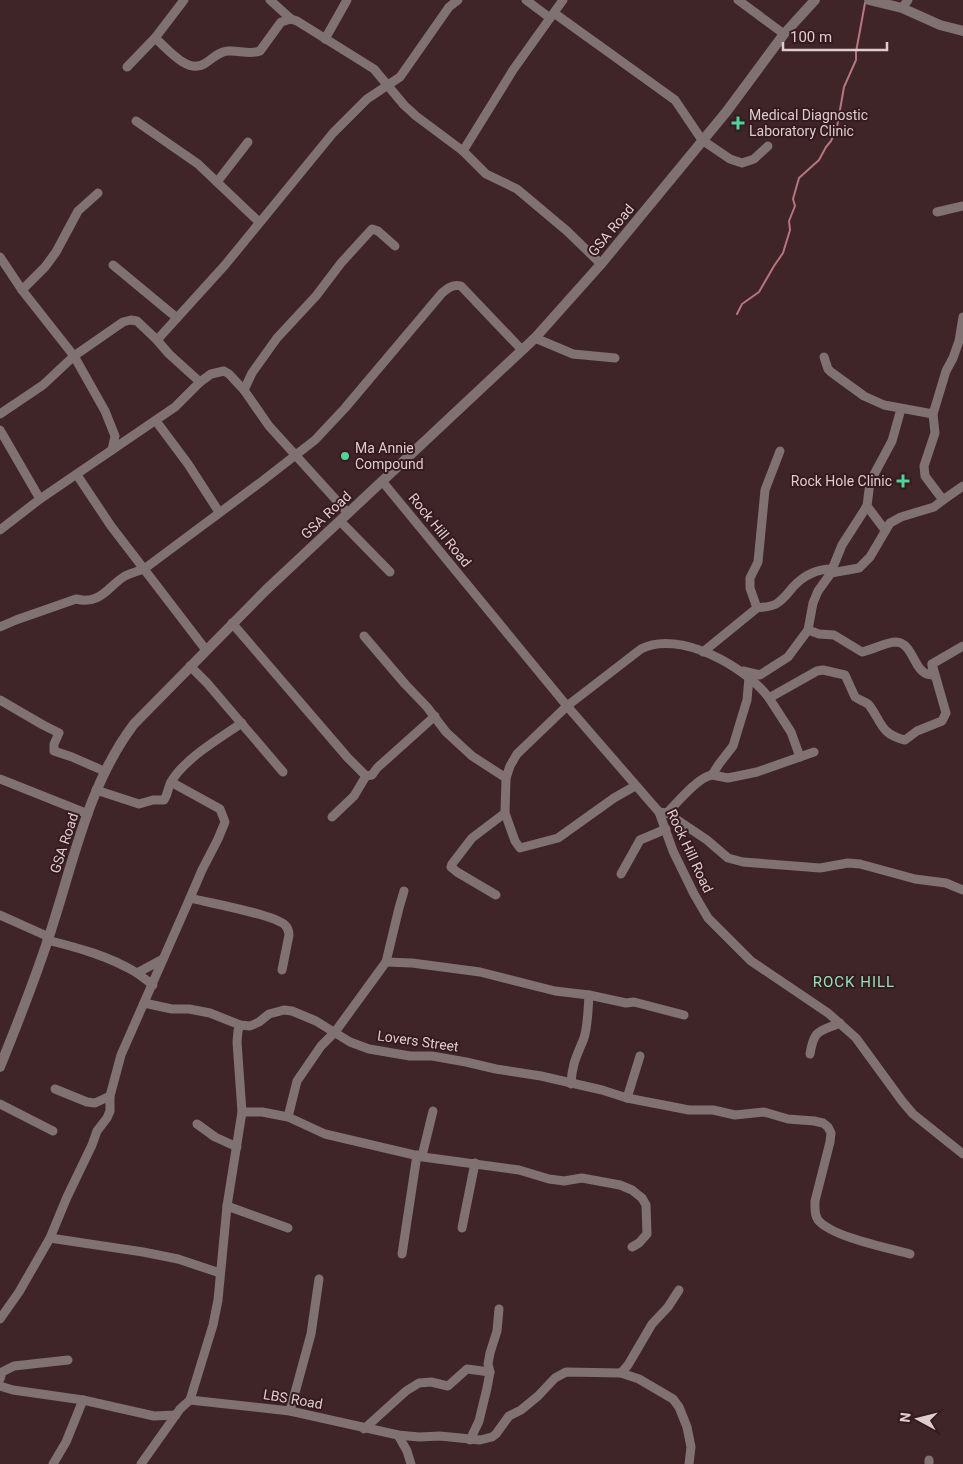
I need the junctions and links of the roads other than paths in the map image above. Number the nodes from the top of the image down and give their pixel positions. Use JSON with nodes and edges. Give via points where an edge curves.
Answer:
{"nodes":[{"id":1,"x":184,"y":0,"type":"edge"},
{"id":2,"x":270,"y":0,"type":"edge"},
{"id":3,"x":347,"y":0,"type":"edge"},
{"id":4,"x":458,"y":0,"type":"edge"},
{"id":5,"x":526,"y":0,"type":"edge"},
{"id":6,"x":563,"y":0,"type":"edge"},
{"id":7,"x":738,"y":0,"type":"edge"},
{"id":8,"x":815,"y":0,"type":"edge"},
{"id":9,"x":869,"y":0,"type":"edge"},
{"id":10,"x":905,"y":4,"type":"edge"},
{"id":11,"x":552,"y":15,"type":"junction"},
{"id":12,"x":291,"y":19,"type":"junction"},
{"id":13,"x":963,"y":31,"type":"edge"},
{"id":14,"x":784,"y":34,"type":"junction"},
{"id":15,"x":155,"y":38,"type":"junction"},
{"id":16,"x":325,"y":39,"type":"junction"},
{"id":17,"x":127,"y":67,"type":"dead end"},
{"id":18,"x":388,"y":86,"type":"junction"},
{"id":19,"x":136,"y":121,"type":"dead end"},
{"id":20,"x":702,"y":140,"type":"junction"},
{"id":21,"x":248,"y":142,"type":"dead end"},
{"id":22,"x":768,"y":146,"type":"dead end"},
{"id":23,"x":463,"y":151,"type":"junction"},
{"id":24,"x":217,"y":182,"type":"junction"},
{"id":25,"x":98,"y":193,"type":"dead end"},
{"id":26,"x":963,"y":206,"type":"edge"},
{"id":27,"x":937,"y":212,"type":"dead end"},
{"id":28,"x":259,"y":222,"type":"junction"},
{"id":29,"x":395,"y":246,"type":"dead end"},
{"id":30,"x":0,"y":257,"type":"edge"},
{"id":31,"x":601,"y":264,"type":"junction"},
{"id":32,"x":113,"y":265,"type":"dead end"},
{"id":33,"x":22,"y":290,"type":"junction"},
{"id":34,"x":963,"y":317,"type":"edge"},
{"id":35,"x":177,"y":318,"type":"junction"},
{"id":36,"x":535,"y":338,"type":"junction"},
{"id":37,"x":157,"y":340,"type":"junction"},
{"id":38,"x":522,"y":350,"type":"junction"},
{"id":39,"x":963,"y":353,"type":"edge"},
{"id":40,"x":74,"y":356,"type":"junction"},
{"id":41,"x":824,"y":357,"type":"dead end"},
{"id":42,"x":615,"y":358,"type":"dead end"},
{"id":43,"x":953,"y":358,"type":"junction"},
{"id":44,"x":200,"y":382,"type":"junction"},
{"id":45,"x":244,"y":390,"type":"junction"},
{"id":46,"x":901,"y":408,"type":"junction"},
{"id":47,"x":0,"y":414,"type":"edge"},
{"id":48,"x":933,"y":414,"type":"junction"},
{"id":49,"x":156,"y":420,"type":"junction"},
{"id":50,"x":0,"y":430,"type":"edge"},
{"id":51,"x":115,"y":436,"type":"junction"},
{"id":52,"x":122,"y":443,"type":"junction"},
{"id":53,"x":112,"y":450,"type":"junction"},
{"id":54,"x":780,"y":451,"type":"dead end"},
{"id":55,"x":295,"y":455,"type":"junction"},
{"id":56,"x":77,"y":475,"type":"junction"},
{"id":57,"x":382,"y":481,"type":"junction"},
{"id":58,"x":963,"y":486,"type":"edge"},
{"id":59,"x":40,"y":499,"type":"junction"},
{"id":60,"x":943,"y":500,"type":"junction"},
{"id":61,"x":867,"y":506,"type":"junction"},
{"id":62,"x":220,"y":512,"type":"junction"},
{"id":63,"x":348,"y":513,"type":"junction"},
{"id":64,"x":340,"y":521,"type":"junction"},
{"id":65,"x":0,"y":530,"type":"edge"},
{"id":66,"x":885,"y":530,"type":"junction"},
{"id":67,"x":144,"y":569,"type":"junction"},
{"id":68,"x":831,"y":570,"type":"junction"},
{"id":69,"x":390,"y":572,"type":"dead end"},
{"id":70,"x":757,"y":608,"type":"junction"},
{"id":71,"x":232,"y":623,"type":"junction"},
{"id":72,"x":0,"y":627,"type":"edge"},
{"id":73,"x":808,"y":630,"type":"junction"},
{"id":74,"x":364,"y":636,"type":"dead end"},
{"id":75,"x":963,"y":646,"type":"edge"},
{"id":76,"x":206,"y":650,"type":"junction"},
{"id":77,"x":703,"y":652,"type":"junction"},
{"id":78,"x":932,"y":664,"type":"junction"},
{"id":79,"x":190,"y":666,"type":"junction"},
{"id":80,"x":738,"y":670,"type":"junction"},
{"id":81,"x":749,"y":678,"type":"junction"},
{"id":82,"x":769,"y":698,"type":"junction"},
{"id":83,"x":0,"y":700,"type":"edge"},
{"id":84,"x":567,"y":706,"type":"junction"},
{"id":85,"x":435,"y":716,"type":"junction"},
{"id":86,"x":242,"y":723,"type":"junction"},
{"id":87,"x":814,"y":752,"type":"dead end"},
{"id":88,"x":800,"y":757,"type":"junction"},
{"id":89,"x":104,"y":771,"type":"junction"},
{"id":90,"x":283,"y":772,"type":"dead end"},
{"id":91,"x":366,"y":776,"type":"junction"},
{"id":92,"x":712,"y":776,"type":"junction"},
{"id":93,"x":506,"y":778,"type":"junction"},
{"id":94,"x":0,"y":779,"type":"edge"},
{"id":95,"x":171,"y":782,"type":"junction"},
{"id":96,"x":635,"y":786,"type":"junction"},
{"id":97,"x":96,"y":790,"type":"junction"},
{"id":98,"x":504,"y":813,"type":"junction"},
{"id":99,"x":663,"y":813,"type":"junction"},
{"id":100,"x":88,"y":814,"type":"junction"},
{"id":101,"x":332,"y":817,"type":"dead end"},
{"id":102,"x":666,"y":829,"type":"junction"},
{"id":103,"x":622,"y":874,"type":"dead end"},
{"id":104,"x":963,"y":890,"type":"edge"},
{"id":105,"x":404,"y":891,"type":"dead end"},
{"id":106,"x":496,"y":895,"type":"dead end"},
{"id":107,"x":190,"y":898,"type":"junction"},
{"id":108,"x":0,"y":915,"type":"edge"},
{"id":109,"x":48,"y":938,"type":"junction"},
{"id":110,"x":163,"y":959,"type":"junction"},
{"id":111,"x":386,"y":962,"type":"junction"},
{"id":112,"x":282,"y":970,"type":"dead end"},
{"id":113,"x":137,"y":973,"type":"junction"},
{"id":114,"x":153,"y":986,"type":"junction"},
{"id":115,"x":589,"y":995,"type":"junction"},
{"id":116,"x":144,"y":1003,"type":"junction"},
{"id":117,"x":684,"y":1015,"type":"dead end"},
{"id":118,"x":840,"y":1023,"type":"junction"},
{"id":119,"x":240,"y":1025,"type":"junction"},
{"id":120,"x":335,"y":1032,"type":"junction"},
{"id":121,"x":810,"y":1054,"type":"dead end"},
{"id":122,"x":640,"y":1056,"type":"dead end"},
{"id":123,"x":0,"y":1067,"type":"edge"},
{"id":124,"x":571,"y":1084,"type":"junction"},
{"id":125,"x":55,"y":1089,"type":"dead end"},
{"id":126,"x":110,"y":1096,"type":"junction"},
{"id":127,"x":628,"y":1098,"type":"junction"},
{"id":128,"x":0,"y":1104,"type":"edge"},
{"id":129,"x":433,"y":1111,"type":"dead end"},
{"id":130,"x":242,"y":1112,"type":"junction"},
{"id":131,"x":288,"y":1117,"type":"junction"},
{"id":132,"x":196,"y":1124,"type":"dead end"},
{"id":133,"x":54,"y":1131,"type":"dead end"},
{"id":134,"x":237,"y":1147,"type":"junction"},
{"id":135,"x":963,"y":1154,"type":"edge"},
{"id":136,"x":420,"y":1156,"type":"junction"},
{"id":137,"x":475,"y":1163,"type":"junction"},
{"id":138,"x":227,"y":1206,"type":"junction"},
{"id":139,"x":288,"y":1228,"type":"dead end"},
{"id":140,"x":462,"y":1228,"type":"dead end"},
{"id":141,"x":50,"y":1238,"type":"junction"},
{"id":142,"x":632,"y":1246,"type":"dead end"},
{"id":143,"x":402,"y":1254,"type":"dead end"},
{"id":144,"x":910,"y":1254,"type":"dead end"},
{"id":145,"x":220,"y":1273,"type":"junction"},
{"id":146,"x":319,"y":1279,"type":"dead end"},
{"id":147,"x":679,"y":1290,"type":"dead end"},
{"id":148,"x":499,"y":1309,"type":"dead end"},
{"id":149,"x":0,"y":1320,"type":"edge"},
{"id":150,"x":68,"y":1360,"type":"dead end"},
{"id":151,"x":490,"y":1372,"type":"junction"},
{"id":152,"x":621,"y":1373,"type":"junction"},
{"id":153,"x":0,"y":1379,"type":"edge"},
{"id":154,"x":0,"y":1386,"type":"edge"},
{"id":155,"x":83,"y":1400,"type":"junction"},
{"id":156,"x":190,"y":1400,"type":"junction"},
{"id":157,"x":290,"y":1411,"type":"junction"},
{"id":158,"x":176,"y":1415,"type":"junction"},
{"id":159,"x":364,"y":1429,"type":"junction"},
{"id":160,"x":398,"y":1435,"type":"junction"},
{"id":161,"x":470,"y":1440,"type":"junction"},
{"id":162,"x":53,"y":1464,"type":"edge"},
{"id":163,"x":141,"y":1464,"type":"edge"},
{"id":164,"x":411,"y":1464,"type":"edge"},
{"id":165,"x":689,"y":1464,"type":"edge"}],
"edges":[{"from":1,"to":15,"type":"street"},
{"from":2,"to":12,"type":"street"},
{"from":3,"to":16,"type":"street"},
{"from":4,"to":18,"type":"street","via":[[400,77]]},
{"from":5,"to":11,"type":"street"},
{"from":6,"to":11,"type":"street"},
{"from":7,"to":14,"type":"street"},
{"from":8,"to":14,"type":"street","name":"GSA Road"},
{"from":9,"to":10,"type":"street"},
{"from":10,"to":13,"type":"street","via":[[940,25]]},
{"from":11,"to":20,"type":"street","via":[[675,100]]},
{"from":11,"to":23,"type":"street","via":[[513,70]]},
{"from":12,"to":15,"type":"street","via":[[281,22],[260,51],[227,51],[216,54],[203,65],[185,63]]},
{"from":12,"to":16,"type":"street"},
{"from":14,"to":20,"type":"street","name":"GSA Road"},
{"from":15,"to":17,"type":"street"},
{"from":16,"to":18,"type":"street","via":[[374,68]]},
{"from":18,"to":23,"type":"street","via":[[416,116]]},
{"from":18,"to":28,"type":"street","via":[[367,99],[333,133]]},
{"from":19,"to":24,"type":"street","via":[[185,154]]},
{"from":20,"to":22,"type":"street","via":[[730,159],[742,162],[754,159]]},
{"from":20,"to":31,"type":"street","name":"GSA Road"},
{"from":21,"to":24,"type":"street"},
{"from":23,"to":31,"type":"street","via":[[486,174],[518,189],[568,230]]},
{"from":24,"to":28,"type":"street"},
{"from":25,"to":33,"type":"street","via":[[78,212],[50,259]]},
{"from":26,"to":27,"type":"street"},
{"from":28,"to":35,"type":"street"},
{"from":29,"to":45,"type":"street","via":[[372,229],[278,338],[252,373]]},
{"from":30,"to":33,"type":"street"},
{"from":31,"to":36,"type":"street","name":"GSA Road"},
{"from":32,"to":35,"type":"street"},
{"from":33,"to":40,"type":"street"},
{"from":34,"to":43,"type":"street"},
{"from":35,"to":37,"type":"street"},
{"from":36,"to":38,"type":"street","name":"GSA Road"},
{"from":36,"to":42,"type":"street","via":[[573,354]]},
{"from":37,"to":40,"type":"street","via":[[137,321],[131,320]]},
{"from":37,"to":44,"type":"street"},
{"from":38,"to":55,"type":"street","via":[[461,286],[449,287],[330,424]]},
{"from":38,"to":57,"type":"street","name":"GSA Road"},
{"from":39,"to":43,"type":"street"},
{"from":40,"to":47,"type":"street","via":[[43,385]]},
{"from":40,"to":51,"type":"street","via":[[105,410]]},
{"from":41,"to":46,"type":"street","via":[[828,369],[850,387],[884,405]]},
{"from":43,"to":48,"type":"street"},
{"from":44,"to":45,"type":"street","via":[[211,374],[224,371]]},
{"from":44,"to":49,"type":"street","via":[[175,407]]},
{"from":45,"to":55,"type":"street","via":[[269,426]]},
{"from":46,"to":48,"type":"street"},
{"from":46,"to":61,"type":"street","via":[[892,441],[870,482]]},
{"from":48,"to":60,"type":"street","via":[[935,434],[924,472]]},
{"from":49,"to":52,"type":"street"},
{"from":49,"to":62,"type":"street"},
{"from":50,"to":59,"type":"street"},
{"from":51,"to":52,"type":"street"},
{"from":51,"to":53,"type":"street"},
{"from":52,"to":53,"type":"street"},
{"from":53,"to":56,"type":"street"},
{"from":54,"to":70,"type":"street","via":[[765,490],[758,562],[750,578]]},
{"from":55,"to":62,"type":"street"},
{"from":55,"to":63,"type":"street"},
{"from":56,"to":59,"type":"street"},
{"from":56,"to":67,"type":"street"},
{"from":57,"to":63,"type":"street","name":"GSA Road"},
{"from":57,"to":84,"type":"street","name":"Rock Hill Road"},
{"from":58,"to":60,"type":"street"},
{"from":59,"to":65,"type":"street"},
{"from":60,"to":66,"type":"street","via":[[934,507],[890,522]]},
{"from":61,"to":66,"type":"street"},
{"from":61,"to":68,"type":"street","via":[[842,545]]},
{"from":62,"to":67,"type":"street"},
{"from":63,"to":64,"type":"street","name":"GSA Road"},
{"from":64,"to":69,"type":"street"},
{"from":64,"to":71,"type":"street","name":"GSA Road"},
{"from":66,"to":68,"type":"street","via":[[870,558],[859,568]]},
{"from":67,"to":72,"type":"street","via":[[127,575],[95,599],[76,599]]},
{"from":67,"to":76,"type":"street"},
{"from":68,"to":70,"type":"street","via":[[820,569],[808,574],[775,605]]},
{"from":68,"to":73,"type":"street","via":[[813,603]]},
{"from":70,"to":77,"type":"street"},
{"from":71,"to":76,"type":"street","name":"GSA Road"},
{"from":71,"to":91,"type":"street"},
{"from":73,"to":78,"type":"street","via":[[834,635],[862,652],[892,642],[900,643],[925,674],[933,674]]},
{"from":73,"to":80,"type":"street","via":[[788,657],[760,675]]},
{"from":74,"to":85,"type":"street"},
{"from":75,"to":78,"type":"street"},
{"from":76,"to":79,"type":"street","name":"GSA Road"},
{"from":77,"to":80,"type":"street"},
{"from":77,"to":84,"type":"street","via":[[681,645],[649,645]]},
{"from":78,"to":82,"type":"street","via":[[946,713],[942,721],[916,731],[905,740],[887,731],[868,703],[855,697],[845,675],[839,673],[817,671]]},
{"from":79,"to":86,"type":"street"},
{"from":79,"to":89,"type":"street","name":"GSA Road","via":[[134,724]]},
{"from":80,"to":81,"type":"street"},
{"from":81,"to":82,"type":"street"},
{"from":81,"to":92,"type":"street","via":[[747,700],[734,746]]},
{"from":82,"to":88,"type":"street","via":[[791,732]]},
{"from":83,"to":89,"type":"street","via":[[59,733],[54,751]]},
{"from":84,"to":93,"type":"street","via":[[517,754]]},
{"from":84,"to":96,"type":"street","name":"Rock Hill Road"},
{"from":85,"to":91,"type":"street","via":[[372,775]]},
{"from":85,"to":93,"type":"street","via":[[442,728],[472,756]]},
{"from":86,"to":90,"type":"street"},
{"from":86,"to":95,"type":"street","via":[[198,752]]},
{"from":87,"to":88,"type":"street"},
{"from":88,"to":92,"type":"street","via":[[757,772],[728,778]]},
{"from":89,"to":97,"type":"street","name":"GSA Road"},
{"from":91,"to":101,"type":"street","via":[[354,796]]},
{"from":92,"to":99,"type":"street"},
{"from":93,"to":98,"type":"street"},
{"from":94,"to":100,"type":"street"},
{"from":95,"to":97,"type":"street","via":[[164,800],[139,804]]},
{"from":95,"to":107,"type":"street","via":[[220,809],[225,822]]},
{"from":96,"to":98,"type":"street","via":[[558,838],[520,848],[514,841]]},
{"from":96,"to":99,"type":"street","name":"Rock Hill Road"},
{"from":97,"to":100,"type":"street","name":"GSA Road"},
{"from":98,"to":106,"type":"street","via":[[472,838],[451,867]]},
{"from":99,"to":102,"type":"street","name":"Rock Hill Road"},
{"from":99,"to":104,"type":"street","via":[[707,840],[728,858],[743,862],[820,868],[860,864],[915,879],[946,883]]},
{"from":100,"to":109,"type":"street","name":"GSA Road"},
{"from":102,"to":103,"type":"street","via":[[640,840]]},
{"from":102,"to":118,"type":"street","name":"Rock Hill Road","via":[[678,861],[708,918],[751,961]]},
{"from":105,"to":111,"type":"street"},
{"from":107,"to":110,"type":"street"},
{"from":107,"to":112,"type":"street","via":[[261,915],[286,926],[289,935]]},
{"from":108,"to":109,"type":"street"},
{"from":109,"to":113,"type":"street","via":[[119,962]]},
{"from":109,"to":123,"type":"street","name":"GSA Road"},
{"from":110,"to":113,"type":"street"},
{"from":110,"to":114,"type":"street"},
{"from":111,"to":115,"type":"street","via":[[480,972],[555,991]]},
{"from":111,"to":120,"type":"street"},
{"from":113,"to":114,"type":"street"},
{"from":114,"to":116,"type":"street"},
{"from":115,"to":117,"type":"street"},
{"from":115,"to":124,"type":"street","via":[[584,1038],[574,1060]]},
{"from":116,"to":119,"type":"street","via":[[210,1012]]},
{"from":116,"to":126,"type":"street","via":[[121,1055]]},
{"from":118,"to":121,"type":"street","via":[[817,1033]]},
{"from":118,"to":135,"type":"street","name":"Rock Hill Road","via":[[856,1038],[913,1114]]},
{"from":119,"to":120,"type":"street","name":"Lovers Street","via":[[250,1026],[269,1014],[284,1010],[303,1014]]},
{"from":119,"to":130,"type":"street","via":[[237,1042]]},
{"from":120,"to":124,"type":"street","name":"Lovers Street","via":[[369,1049],[432,1056]]},
{"from":120,"to":131,"type":"street","via":[[297,1081]]},
{"from":122,"to":127,"type":"street"},
{"from":124,"to":127,"type":"street","name":"Lovers Street"},
{"from":125,"to":126,"type":"street","via":[[87,1102],[95,1103]]},
{"from":126,"to":141,"type":"street","via":[[110,1111],[94,1137]]},
{"from":127,"to":144,"type":"street","name":"Lovers Street","via":[[690,1110],[713,1110],[735,1115],[764,1112],[823,1123],[831,1133],[815,1201],[820,1222],[844,1236]]},
{"from":128,"to":133,"type":"street"},
{"from":129,"to":136,"type":"street"},
{"from":130,"to":131,"type":"street"},
{"from":130,"to":134,"type":"street"},
{"from":131,"to":136,"type":"street","via":[[325,1134]]},
{"from":132,"to":134,"type":"street"},
{"from":134,"to":138,"type":"street"},
{"from":136,"to":137,"type":"street"},
{"from":136,"to":143,"type":"street"},
{"from":137,"to":140,"type":"street"},
{"from":137,"to":142,"type":"street","via":[[549,1179],[582,1178],[608,1182],[632,1190],[646,1205],[648,1228],[644,1238]]},
{"from":138,"to":139,"type":"street"},
{"from":138,"to":145,"type":"street"},
{"from":141,"to":145,"type":"street","via":[[178,1259]]},
{"from":141,"to":149,"type":"street"},
{"from":145,"to":156,"type":"street","via":[[213,1325]]},
{"from":146,"to":157,"type":"street","via":[[311,1334]]},
{"from":147,"to":152,"type":"street","via":[[652,1324]]},
{"from":148,"to":151,"type":"street","via":[[488,1364]]},
{"from":150,"to":153,"type":"street","via":[[14,1366],[2,1372]]},
{"from":151,"to":159,"type":"street","via":[[467,1369],[448,1386],[419,1383]]},
{"from":151,"to":161,"type":"street","via":[[481,1414]]},
{"from":152,"to":161,"type":"street","name":"LBS Road","via":[[566,1372],[555,1378],[521,1410],[509,1416],[492,1437]]},
{"from":152,"to":165,"type":"street","via":[[673,1399],[679,1407],[691,1447]]},
{"from":154,"to":155,"type":"street"},
{"from":155,"to":158,"type":"street","via":[[154,1416]]},
{"from":155,"to":162,"type":"street"},
{"from":156,"to":157,"type":"street","name":"LBS Road"},
{"from":156,"to":158,"type":"street"},
{"from":157,"to":159,"type":"street","name":"LBS Road"},
{"from":158,"to":163,"type":"street"},
{"from":159,"to":160,"type":"street","name":"LBS Road"},
{"from":160,"to":161,"type":"street","name":"LBS Road"},
{"from":160,"to":164,"type":"street"}]}
